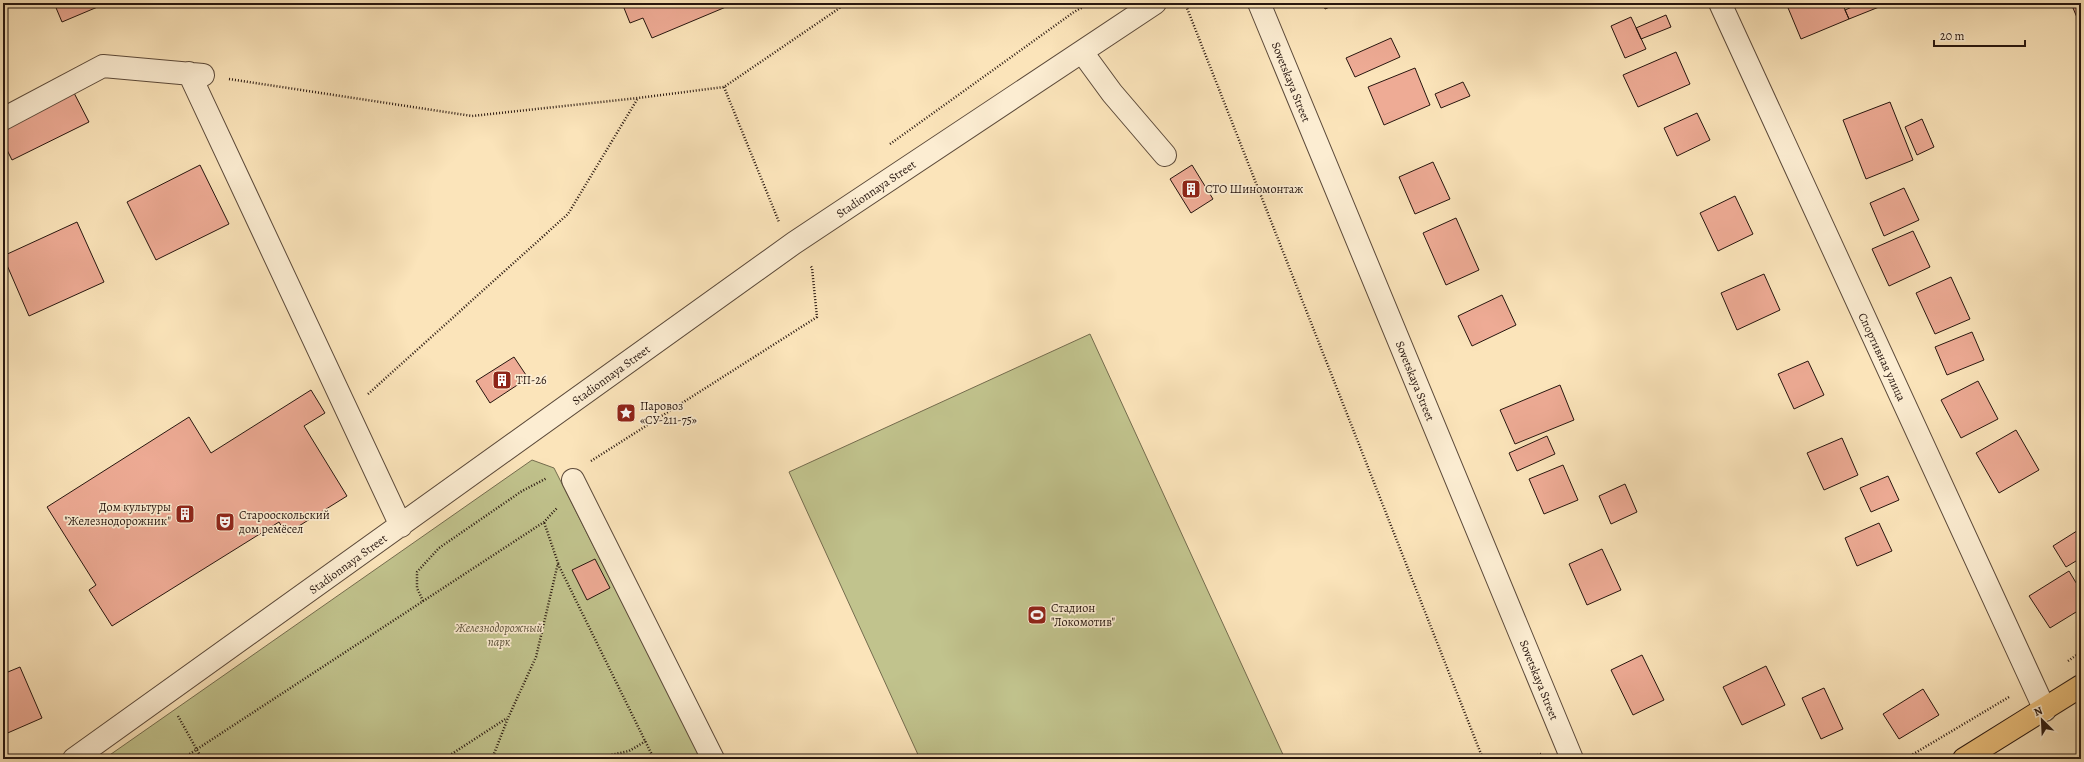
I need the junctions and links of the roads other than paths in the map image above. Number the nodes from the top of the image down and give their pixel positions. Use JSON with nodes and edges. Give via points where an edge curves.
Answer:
{"nodes":[{"id":1,"x":1155,"y":3,"type":"edge"},
{"id":2,"x":1258,"y":3,"type":"edge"},
{"id":3,"x":1720,"y":3,"type":"edge"},
{"id":4,"x":1082,"y":52,"type":"junction"},
{"id":5,"x":3,"y":119,"type":"edge"},
{"id":6,"x":1164,"y":155,"type":"dead end"},
{"id":7,"x":573,"y":480,"type":"road end"},
{"id":8,"x":401,"y":526,"type":"junction"},
{"id":9,"x":2081,"y":686,"type":"edge"},
{"id":10,"x":2044,"y":710,"type":"junction"},
{"id":11,"x":74,"y":759,"type":"edge"},
{"id":12,"x":712,"y":759,"type":"edge"},
{"id":13,"x":1572,"y":759,"type":"edge"},
{"id":14,"x":1964,"y":759,"type":"edge"}],
"edges":[{"from":1,"to":4,"type":"street","name":"Stadionnaya Street"},
{"from":2,"to":13,"type":"street","name":"Sovetskaya Street"},
{"from":3,"to":10,"type":"street","name":"Спортивная улица"},
{"from":4,"to":6,"type":"street","via":[[1112,93]]},
{"from":4,"to":8,"type":"street","name":"Stadionnaya Street","via":[[794,243]]},
{"from":5,"to":8,"type":"street","via":[[103,66],[196,74]]},
{"from":7,"to":12,"type":"street"},
{"from":8,"to":11,"type":"street","name":"Stadionnaya Street"},
{"from":9,"to":10,"type":"main road"},
{"from":10,"to":14,"type":"main road"}]}
